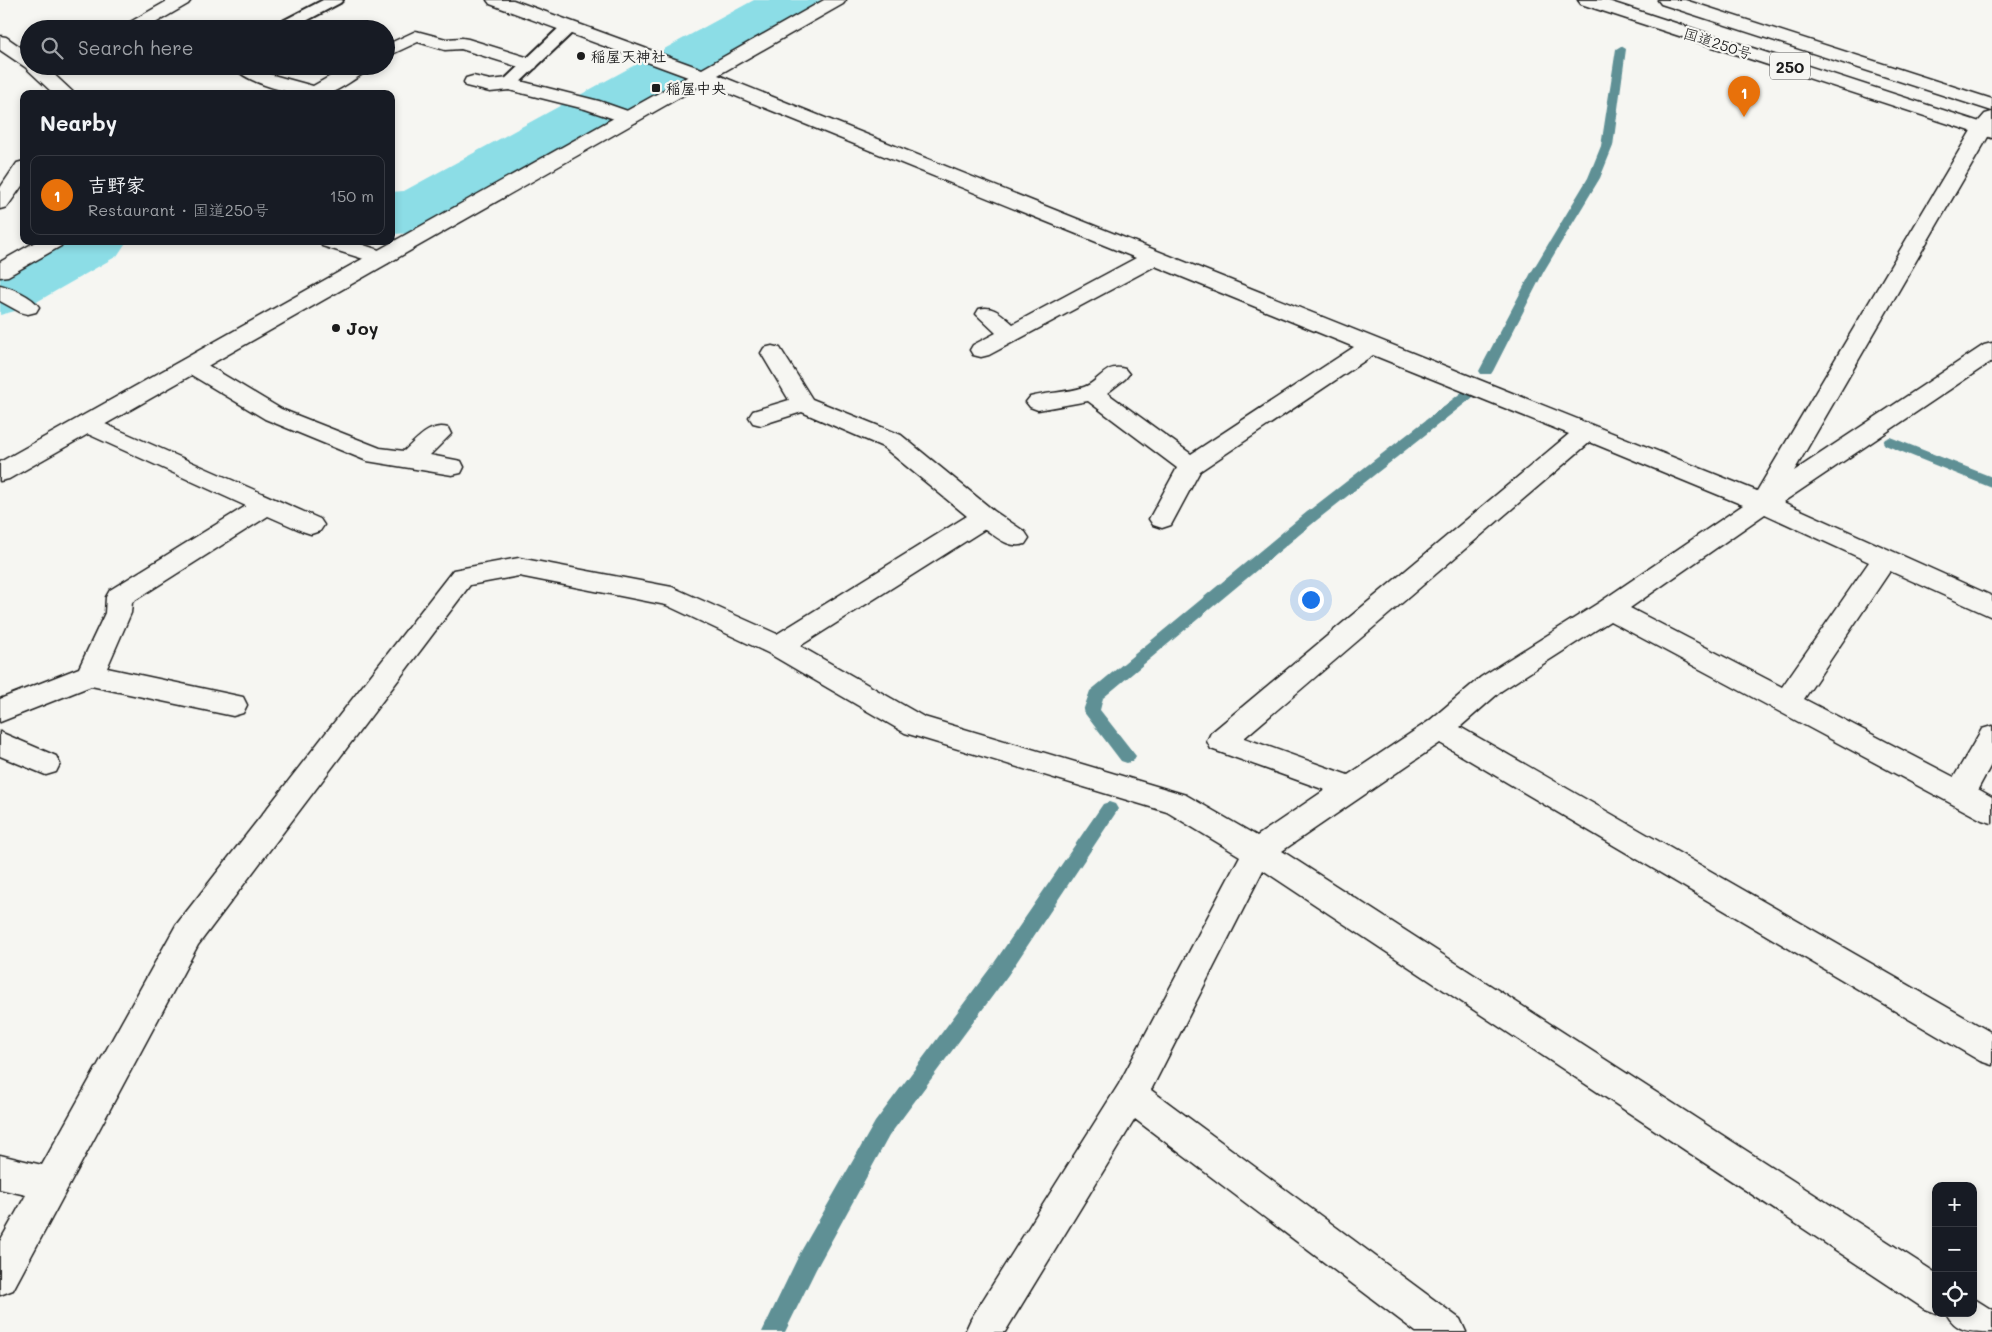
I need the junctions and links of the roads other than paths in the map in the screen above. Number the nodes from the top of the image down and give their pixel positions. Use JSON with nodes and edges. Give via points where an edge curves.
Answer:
{"nodes":[{"id":1,"x":182,"y":0,"type":"edge"},
{"id":2,"x":335,"y":0,"type":"edge"},
{"id":3,"x":496,"y":0,"type":"edge"},
{"id":4,"x":837,"y":0,"type":"edge"},
{"id":5,"x":1587,"y":0,"type":"edge"},
{"id":6,"x":1667,"y":0,"type":"edge"},
{"id":7,"x":144,"y":20,"type":"edge"},
{"id":8,"x":296,"y":20,"type":"edge"},
{"id":9,"x":568,"y":27,"type":"junction"},
{"id":10,"x":0,"y":41,"type":"edge"},
{"id":11,"x":395,"y":47,"type":"edge"},
{"id":12,"x":20,"y":55,"type":"edge"},
{"id":13,"x":529,"y":64,"type":"junction"},
{"id":14,"x":51,"y":75,"type":"edge"},
{"id":15,"x":254,"y":75,"type":"edge"},
{"id":16,"x":346,"y":75,"type":"edge"},
{"id":17,"x":703,"y":76,"type":"junction"},
{"id":18,"x":473,"y":82,"type":"dead end"},
{"id":19,"x":509,"y":84,"type":"junction"},
{"id":20,"x":63,"y":90,"type":"edge"},
{"id":21,"x":304,"y":90,"type":"edge"},
{"id":22,"x":320,"y":90,"type":"edge"},
{"id":23,"x":1992,"y":105,"type":"edge"},
{"id":24,"x":628,"y":117,"type":"junction"},
{"id":25,"x":1989,"y":126,"type":"edge"},
{"id":26,"x":20,"y":173,"type":"edge"},
{"id":27,"x":0,"y":203,"type":"edge"},
{"id":28,"x":46,"y":245,"type":"edge"},
{"id":29,"x":342,"y":245,"type":"edge"},
{"id":30,"x":1155,"y":256,"type":"junction"},
{"id":31,"x":380,"y":258,"type":"junction"},
{"id":32,"x":0,"y":271,"type":"edge"},
{"id":33,"x":0,"y":292,"type":"edge"},
{"id":34,"x":28,"y":307,"type":"dead end"},
{"id":35,"x":986,"y":314,"type":"dead end"},
{"id":36,"x":1012,"y":334,"type":"junction"},
{"id":37,"x":1372,"y":345,"type":"junction"},
{"id":38,"x":981,"y":350,"type":"dead end"},
{"id":39,"x":1992,"y":350,"type":"edge"},
{"id":40,"x":772,"y":353,"type":"dead end"},
{"id":41,"x":191,"y":365,"type":"junction"},
{"id":42,"x":1117,"y":374,"type":"dead end"},
{"id":43,"x":1092,"y":392,"type":"junction"},
{"id":44,"x":1038,"y":402,"type":"dead end"},
{"id":45,"x":803,"y":404,"type":"junction"},
{"id":46,"x":761,"y":416,"type":"dead end"},
{"id":47,"x":87,"y":424,"type":"junction"},
{"id":48,"x":1588,"y":432,"type":"junction"},
{"id":49,"x":439,"y":434,"type":"dead end"},
{"id":50,"x":409,"y":460,"type":"junction"},
{"id":51,"x":1191,"y":466,"type":"junction"},
{"id":52,"x":452,"y":467,"type":"dead end"},
{"id":53,"x":0,"y":473,"type":"edge"},
{"id":54,"x":1763,"y":503,"type":"junction"},
{"id":55,"x":266,"y":505,"type":"junction"},
{"id":56,"x":985,"y":517,"type":"junction"},
{"id":57,"x":1162,"y":519,"type":"dead end"},
{"id":58,"x":311,"y":525,"type":"dead end"},
{"id":59,"x":1016,"y":538,"type":"dead end"},
{"id":60,"x":1885,"y":558,"type":"junction"},
{"id":61,"x":1992,"y":607,"type":"edge"},
{"id":62,"x":1609,"y":609,"type":"junction"},
{"id":63,"x":778,"y":646,"type":"junction"},
{"id":64,"x":90,"y":676,"type":"junction"},
{"id":65,"x":1786,"y":703,"type":"junction"},
{"id":66,"x":233,"y":705,"type":"dead end"},
{"id":67,"x":0,"y":711,"type":"edge"},
{"id":68,"x":1439,"y":728,"type":"junction"},
{"id":69,"x":1992,"y":737,"type":"edge"},
{"id":70,"x":0,"y":743,"type":"edge"},
{"id":71,"x":46,"y":764,"type":"dead end"},
{"id":72,"x":1352,"y":788,"type":"junction"},
{"id":73,"x":1960,"y":794,"type":"junction"},
{"id":74,"x":1992,"y":811,"type":"edge"},
{"id":75,"x":1258,"y":851,"type":"junction"},
{"id":76,"x":1992,"y":1050,"type":"edge"},
{"id":77,"x":1131,"y":1095,"type":"junction"},
{"id":78,"x":0,"y":1172,"type":"edge"},
{"id":79,"x":52,"y":1184,"type":"junction"},
{"id":80,"x":0,"y":1277,"type":"edge"},
{"id":81,"x":1932,"y":1292,"type":"edge"},
{"id":82,"x":1970,"y":1317,"type":"edge"},
{"id":83,"x":984,"y":1332,"type":"edge"},
{"id":84,"x":1447,"y":1332,"type":"edge"},
{"id":85,"x":1992,"y":1332,"type":"edge"}],
"edges":[{"from":1,"to":7,"type":"main road"},
{"from":2,"to":8,"type":"lane"},
{"from":3,"to":9,"type":"main road"},
{"from":4,"to":17,"type":"main road"},
{"from":5,"to":25,"type":"main road","name":"国道250号","number":"250"},
{"from":6,"to":23,"type":"main road","name":"国道250号","number":"250"},
{"from":9,"to":13,"type":"lane"},
{"from":9,"to":17,"type":"main road"},
{"from":10,"to":12,"type":"main road"},
{"from":11,"to":13,"type":"main road","via":[[416,36],[445,45],[462,43]]},
{"from":13,"to":19,"type":"lane"},
{"from":14,"to":20,"type":"main road"},
{"from":15,"to":21,"type":"main road"},
{"from":16,"to":22,"type":"main road"},
{"from":17,"to":24,"type":"main road"},
{"from":17,"to":30,"type":"main road"},
{"from":18,"to":19,"type":"main road","via":[[490,86]]},
{"from":19,"to":24,"type":"main road"},
{"from":24,"to":31,"type":"main road"},
{"from":25,"to":54,"type":"main road"},
{"from":26,"to":27,"type":"main road"},
{"from":28,"to":32,"type":"main road"},
{"from":29,"to":31,"type":"main road"},
{"from":30,"to":36,"type":"main road"},
{"from":30,"to":37,"type":"main road"},
{"from":31,"to":41,"type":"main road"},
{"from":33,"to":34,"type":"main road"},
{"from":35,"to":36,"type":"main road"},
{"from":36,"to":38,"type":"main road"},
{"from":37,"to":48,"type":"main road"},
{"from":37,"to":51,"type":"main road"},
{"from":39,"to":54,"type":"main road"},
{"from":40,"to":45,"type":"main road"},
{"from":41,"to":47,"type":"main road"},
{"from":41,"to":50,"type":"main road","via":[[273,414],[376,455]]},
{"from":42,"to":43,"type":"main road"},
{"from":43,"to":44,"type":"main road"},
{"from":43,"to":51,"type":"main road"},
{"from":45,"to":46,"type":"main road"},
{"from":45,"to":56,"type":"main road","via":[[892,441]]},
{"from":47,"to":53,"type":"main road"},
{"from":47,"to":55,"type":"main road"},
{"from":48,"to":54,"type":"main road"},
{"from":48,"to":72,"type":"main road","via":[[1222,741]]},
{"from":49,"to":50,"type":"main road"},
{"from":50,"to":52,"type":"main road"},
{"from":51,"to":57,"type":"main road"},
{"from":54,"to":60,"type":"main road"},
{"from":54,"to":62,"type":"main road"},
{"from":55,"to":58,"type":"main road"},
{"from":55,"to":64,"type":"main road","via":[[119,597],[118,613]]},
{"from":56,"to":59,"type":"main road"},
{"from":56,"to":63,"type":"main road"},
{"from":60,"to":61,"type":"main road"},
{"from":60,"to":65,"type":"main road"},
{"from":62,"to":65,"type":"main road"},
{"from":62,"to":68,"type":"main road","via":[[1491,684]]},
{"from":63,"to":75,"type":"main road","via":[[915,725],[1176,803]]},
{"from":63,"to":79,"type":"main road","via":[[672,597],[518,567],[462,577],[187,935]]},
{"from":64,"to":66,"type":"main road"},
{"from":64,"to":67,"type":"main road"},
{"from":65,"to":73,"type":"main road"},
{"from":68,"to":72,"type":"main road"},
{"from":68,"to":76,"type":"main road"},
{"from":69,"to":73,"type":"main road"},
{"from":70,"to":71,"type":"main road"},
{"from":72,"to":75,"type":"main road"},
{"from":73,"to":74,"type":"main road"},
{"from":75,"to":77,"type":"main road"},
{"from":75,"to":81,"type":"main road"},
{"from":77,"to":83,"type":"main road"},
{"from":77,"to":84,"type":"main road"},
{"from":78,"to":79,"type":"main road"},
{"from":79,"to":80,"type":"main road"},
{"from":82,"to":85,"type":"main road"}]}
